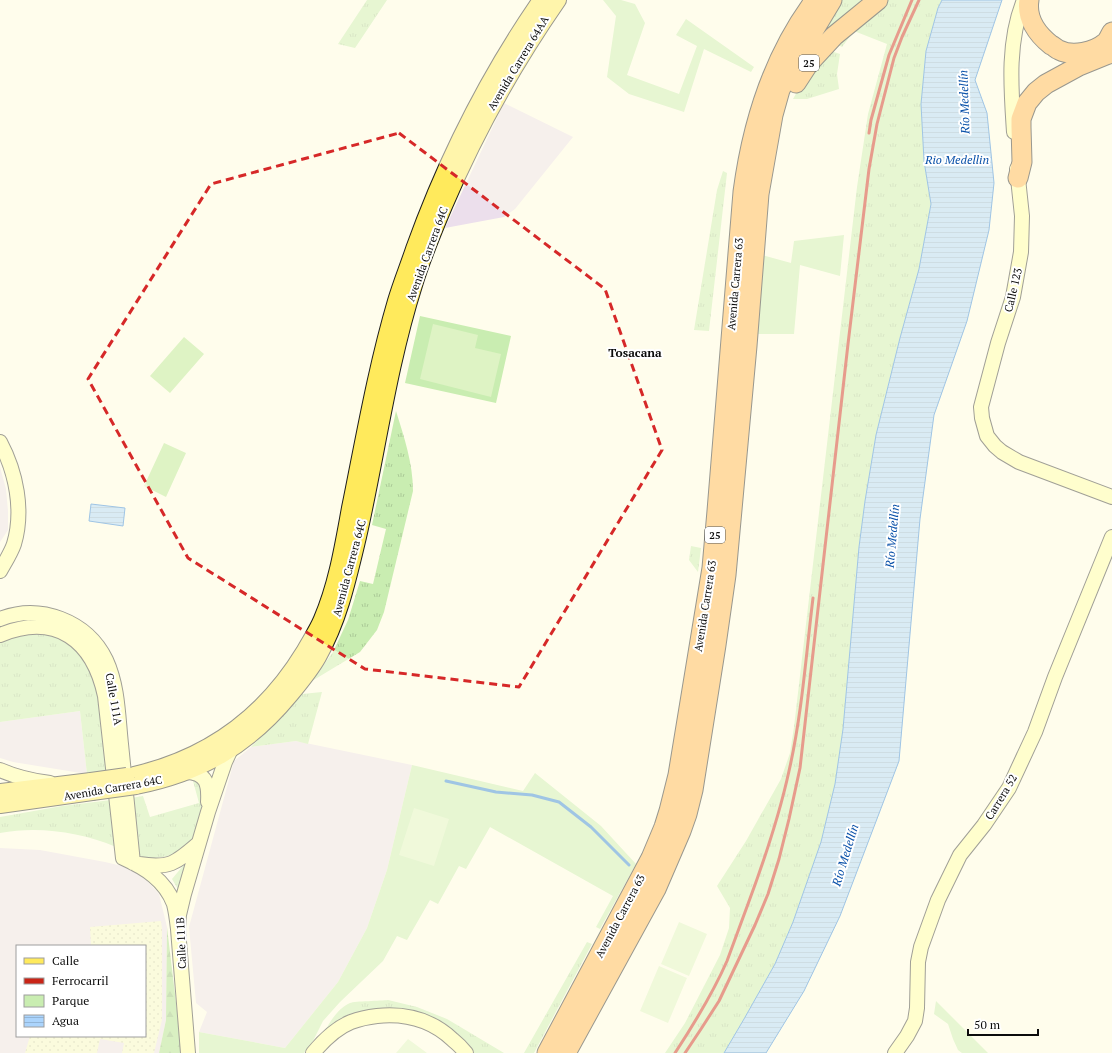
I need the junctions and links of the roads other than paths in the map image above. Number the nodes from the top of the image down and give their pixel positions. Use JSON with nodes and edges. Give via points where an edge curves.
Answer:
{"nodes":[{"id":1,"x":541,"y":0,"type":"edge"},
{"id":2,"x":558,"y":0,"type":"edge"},
{"id":3,"x":815,"y":0,"type":"edge"},
{"id":4,"x":832,"y":0,"type":"edge"},
{"id":5,"x":871,"y":0,"type":"edge"},
{"id":6,"x":878,"y":0,"type":"edge"},
{"id":7,"x":1024,"y":0,"type":"edge"},
{"id":8,"x":1029,"y":0,"type":"edge"},
{"id":9,"x":848,"y":23,"type":"junction"},
{"id":10,"x":1112,"y":32,"type":"edge"},
{"id":11,"x":1112,"y":53,"type":"edge"},
{"id":12,"x":474,"y":124,"type":"junction"},
{"id":13,"x":768,"y":146,"type":"junction"},
{"id":14,"x":1018,"y":178,"type":"junction"},
{"id":15,"x":0,"y":442,"type":"edge"},
{"id":16,"x":1112,"y":497,"type":"edge"},
{"id":17,"x":1112,"y":537,"type":"edge"},
{"id":18,"x":0,"y":571,"type":"edge"},
{"id":19,"x":0,"y":619,"type":"edge"},
{"id":20,"x":0,"y":635,"type":"edge"},
{"id":21,"x":231,"y":749,"type":"junction"},
{"id":22,"x":0,"y":770,"type":"edge"},
{"id":23,"x":187,"y":772,"type":"junction"},
{"id":24,"x":135,"y":781,"type":"junction"},
{"id":25,"x":60,"y":785,"type":"junction"},
{"id":26,"x":91,"y":787,"type":"junction"},
{"id":27,"x":0,"y":792,"type":"edge"},
{"id":28,"x":0,"y":805,"type":"edge"},
{"id":29,"x":208,"y":812,"type":"junction"},
{"id":30,"x":199,"y":843,"type":"junction"},
{"id":31,"x":183,"y":857,"type":"junction"},
{"id":32,"x":128,"y":860,"type":"junction"},
{"id":33,"x":160,"y":881,"type":"junction"},
{"id":34,"x":178,"y":928,"type":"junction"},
{"id":35,"x":315,"y":1051,"type":"edge"},
{"id":36,"x":188,"y":1053,"type":"edge"},
{"id":37,"x":466,"y":1053,"type":"edge"},
{"id":38,"x":547,"y":1053,"type":"edge"},
{"id":39,"x":566,"y":1053,"type":"edge"},
{"id":40,"x":895,"y":1053,"type":"edge"}],
"edges":[{"from":1,"to":12,"type":"main road","name":"Avenida Carrera 64AA","via":[[515,39]]},
{"from":2,"to":12,"type":"main road","name":"Avenida Carrera 64AA","via":[[503,85]]},
{"from":3,"to":38,"type":"highway","name":"Avenida Carrera 63","number":"25","via":[[772,75],[749,153],[743,192],[712,568],[684,747],[674,794],[664,828],[651,858]]},
{"from":4,"to":13,"type":"highway","name":"Avenida Carrera 63","via":[[780,90],[772,115]]},
{"from":5,"to":9,"type":"highway"},
{"from":6,"to":9,"type":"highway","name":"Avenida Carrera 63","number":"25"},
{"from":7,"to":14,"type":"main road","name":"Calle 123","via":[[1016,23],[1011,76]]},
{"from":8,"to":10,"type":"highway","via":[[1029,14],[1034,26],[1059,50],[1081,53],[1092,50],[1107,41]]},
{"from":9,"to":13,"type":"highway","name":"Avenida Carrera 63","number":"25","via":[[824,46],[787,95]]},
{"from":11,"to":14,"type":"highway","via":[[1079,66],[1046,84],[1027,103],[1021,119],[1022,162]]},
{"from":12,"to":21,"type":"main road","name":"Avenida Carrera 64C","via":[[413,287],[342,602],[333,626],[318,658],[294,690],[260,727]]},
{"from":12,"to":24,"type":"main road","name":"Avenida Carrera 64C","via":[[444,172],[396,302],[375,386],[336,577],[313,638],[276,692],[244,723],[193,754]]},
{"from":13,"to":39,"type":"highway","name":"Avenida Carrera 63","number":"25","via":[[759,194],[726,575],[693,790],[681,831],[656,888]]},
{"from":14,"to":16,"type":"main road","name":"Calle 123","via":[[1022,216],[1021,252],[1013,297],[981,407],[984,428],[995,446],[1011,458]]},
{"from":15,"to":18,"type":"main road","via":[[17,493],[18,526],[14,545]]},
{"from":17,"to":40,"type":"main road","name":"Carrera 52","via":[[1035,732],[1009,788],[960,855],[938,900],[918,962],[915,1021]]},
{"from":19,"to":32,"type":"main road","name":"Calle 111A","via":[[26,614],[50,615],[83,631],[102,652],[117,698]]},
{"from":20,"to":32,"type":"main road","name":"Calle 111A","via":[[26,627],[62,632],[82,646],[94,663],[107,708]]},
{"from":21,"to":23,"type":"main road","name":"Avenida Carrera 64C"},
{"from":21,"to":29,"type":"main road","name":"Calle 111B"},
{"from":22,"to":25,"type":"main road","via":[[18,777]]},
{"from":23,"to":24,"type":"main road","name":"Avenida Carrera 64C","via":[[165,779]]},
{"from":23,"to":29,"type":"main road","name":"Calle 111B","via":[[198,774],[206,782],[209,791]]},
{"from":24,"to":26,"type":"main road","name":"Avenida Carrera 64C","bridge":true},
{"from":25,"to":26,"type":"main road","name":"Avenida Carrera 64C"},
{"from":25,"to":27,"type":"main road","name":"Avenida Carrera 64C"},
{"from":26,"to":28,"type":"main road","name":"Avenida Carrera 64C"},
{"from":29,"to":30,"type":"main road","name":"Calle 111B"},
{"from":30,"to":31,"type":"main road"},
{"from":30,"to":34,"type":"main road","name":"Calle 111B","via":[[179,915]]},
{"from":31,"to":32,"type":"main road","via":[[167,865],[151,866]]},
{"from":31,"to":33,"type":"main road","via":[[172,872]]},
{"from":32,"to":33,"type":"main road","via":[[150,872]]},
{"from":33,"to":34,"type":"main road","via":[[171,898]]},
{"from":34,"to":36,"type":"main road","name":"Calle 111B"},
{"from":35,"to":37,"type":"main road","via":[[334,1031],[350,1022],[367,1017],[391,1015],[414,1017],[432,1024],[446,1033]]}]}
